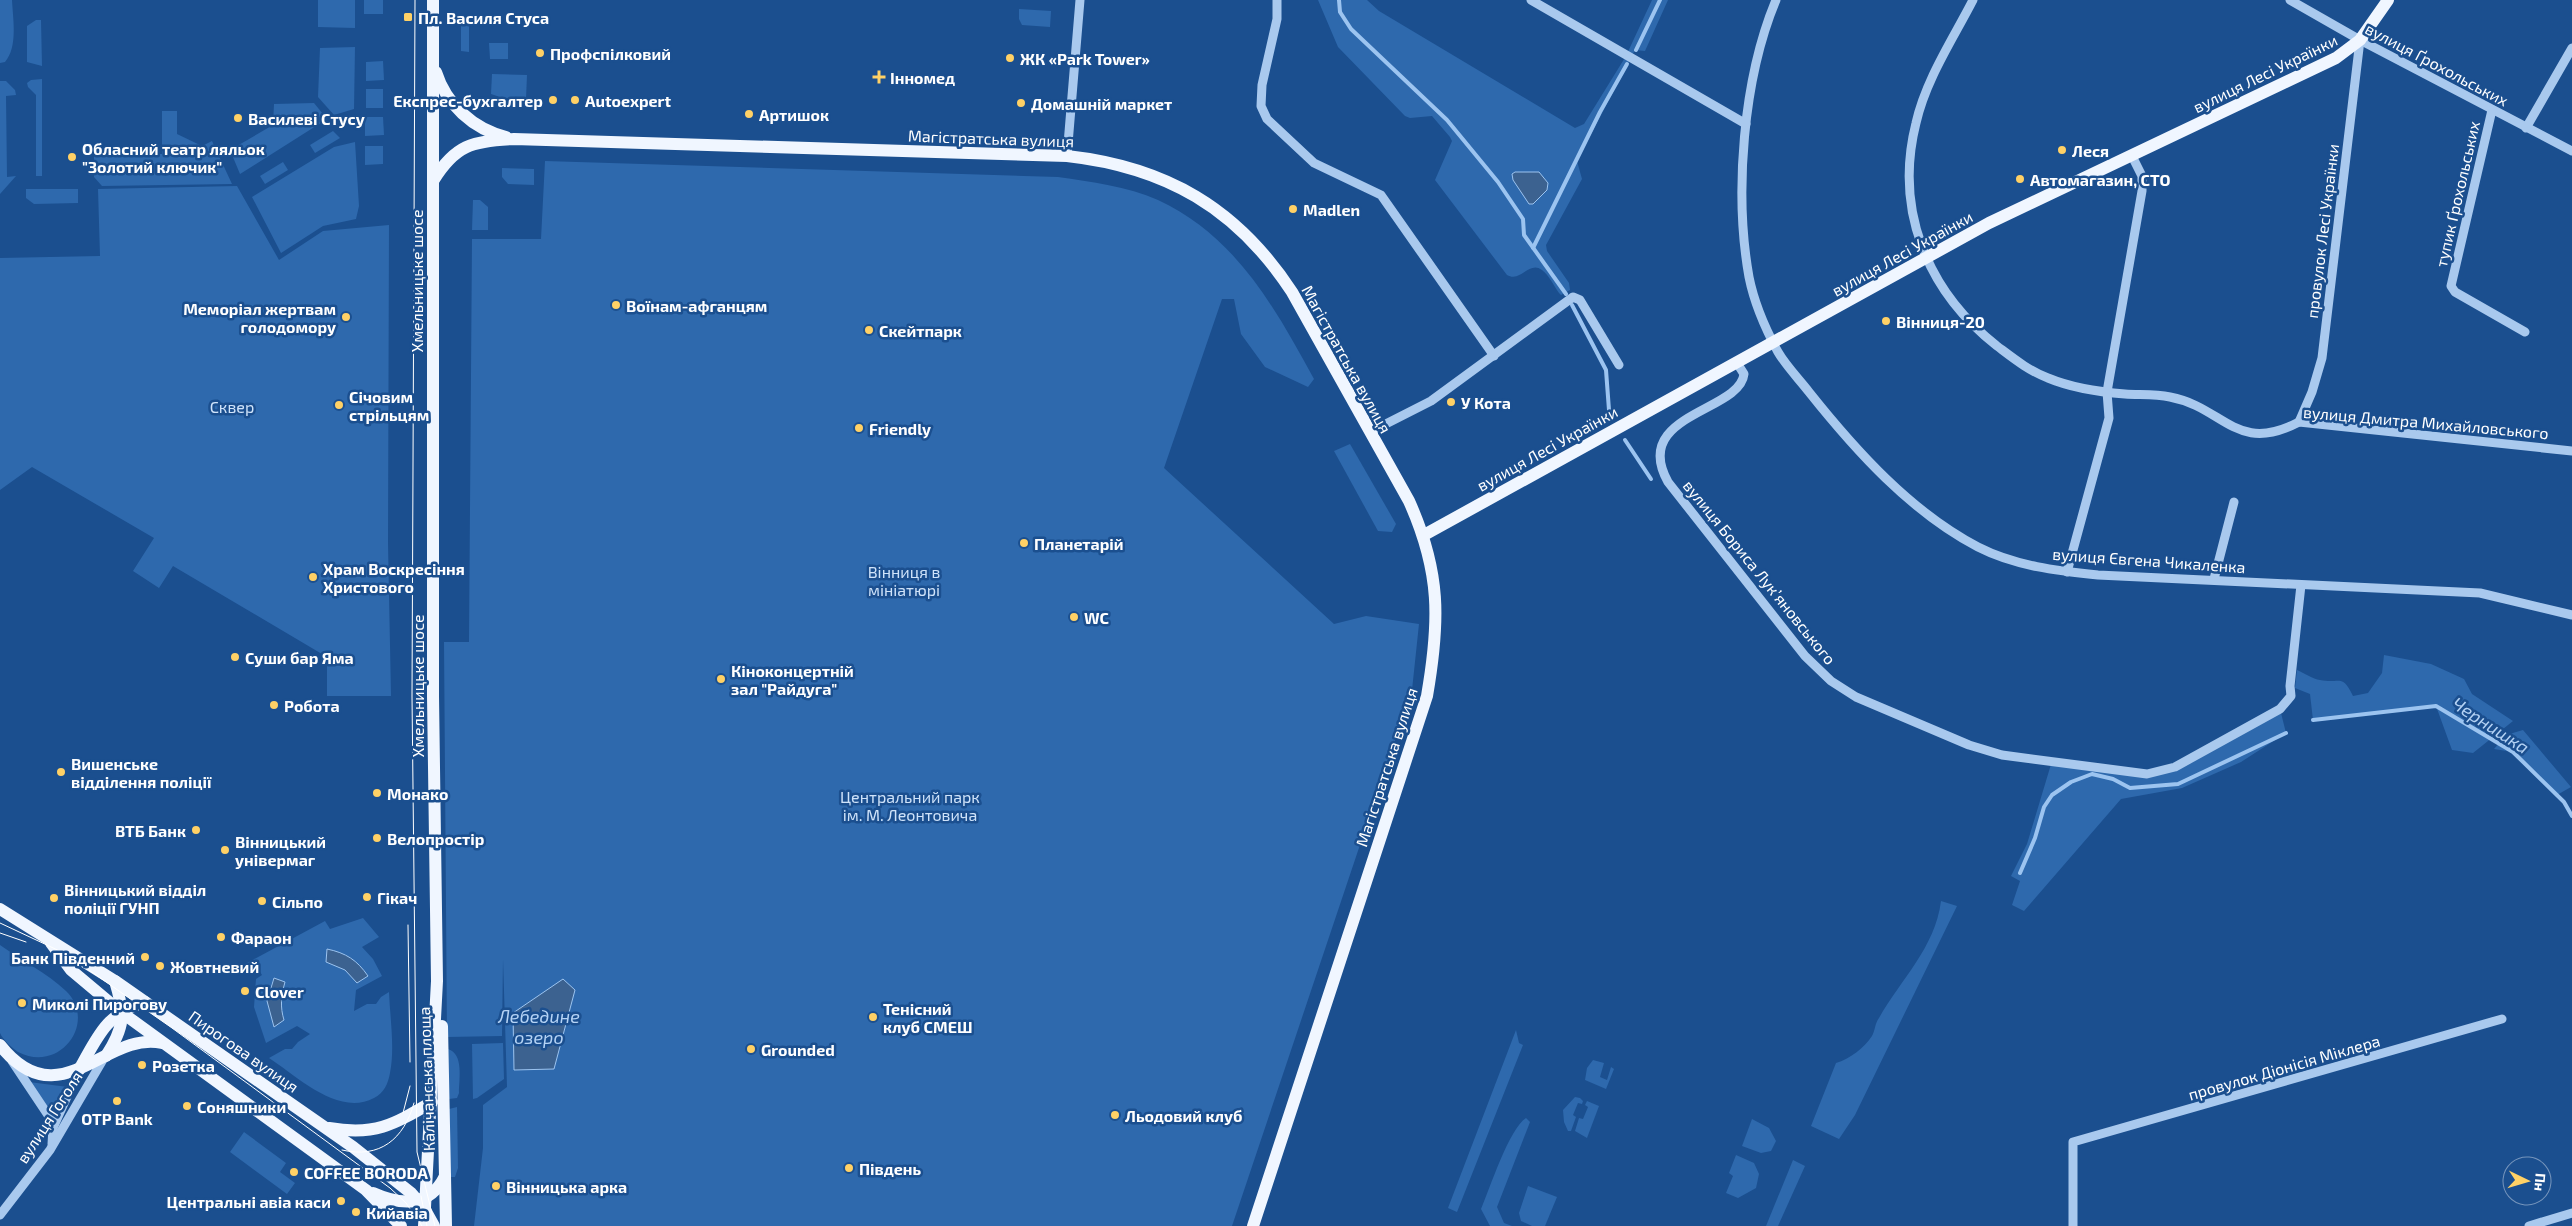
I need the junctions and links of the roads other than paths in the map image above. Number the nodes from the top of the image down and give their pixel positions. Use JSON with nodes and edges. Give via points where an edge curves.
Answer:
{"nodes":[{"id":1,"x":433,"y":0,"type":"edge"},
{"id":2,"x":1080,"y":0,"type":"edge"},
{"id":3,"x":1277,"y":0,"type":"edge"},
{"id":4,"x":1531,"y":0,"type":"edge"},
{"id":5,"x":1776,"y":0,"type":"edge"},
{"id":6,"x":1973,"y":0,"type":"edge"},
{"id":7,"x":2290,"y":0,"type":"edge"},
{"id":8,"x":2388,"y":0,"type":"edge"},
{"id":9,"x":2360,"y":40,"type":"junction"},
{"id":10,"x":2572,"y":48,"type":"edge"},
{"id":11,"x":433,"y":62,"type":"junction"},
{"id":12,"x":2492,"y":110,"type":"junction"},
{"id":13,"x":1746,"y":124,"type":"junction"},
{"id":14,"x":2526,"y":128,"type":"junction"},
{"id":15,"x":514,"y":139,"type":"junction"},
{"id":16,"x":2572,"y":151,"type":"edge"},
{"id":17,"x":1067,"y":156,"type":"junction"},
{"id":18,"x":2132,"y":156,"type":"junction"},
{"id":19,"x":433,"y":181,"type":"junction"},
{"id":20,"x":1925,"y":258,"type":"junction"},
{"id":21,"x":2526,"y":332,"type":"dead end"},
{"id":22,"x":1774,"y":344,"type":"junction"},
{"id":23,"x":1494,"y":356,"type":"junction"},
{"id":24,"x":1737,"y":363,"type":"junction"},
{"id":25,"x":1619,"y":364,"type":"dead end"},
{"id":26,"x":2107,"y":392,"type":"junction"},
{"id":27,"x":2298,"y":422,"type":"junction"},
{"id":28,"x":1370,"y":432,"type":"junction"},
{"id":29,"x":2572,"y":450,"type":"edge"},
{"id":30,"x":2234,"y":502,"type":"dead end"},
{"id":31,"x":1424,"y":535,"type":"junction"},
{"id":32,"x":2067,"y":572,"type":"junction"},
{"id":33,"x":2214,"y":579,"type":"junction"},
{"id":34,"x":2301,"y":584,"type":"junction"},
{"id":35,"x":2572,"y":616,"type":"edge"},
{"id":36,"x":0,"y":909,"type":"edge"},
{"id":37,"x":50,"y":941,"type":"junction"},
{"id":38,"x":114,"y":981,"type":"junction"},
{"id":39,"x":437,"y":981,"type":"junction"},
{"id":40,"x":102,"y":997,"type":"junction"},
{"id":41,"x":145,"y":1002,"type":"junction"},
{"id":42,"x":120,"y":1012,"type":"junction"},
{"id":43,"x":2502,"y":1019,"type":"dead end"},
{"id":44,"x":106,"y":1024,"type":"junction"},
{"id":45,"x":162,"y":1043,"type":"junction"},
{"id":46,"x":0,"y":1046,"type":"edge"},
{"id":47,"x":104,"y":1058,"type":"junction"},
{"id":48,"x":10,"y":1059,"type":"junction"},
{"id":49,"x":79,"y":1070,"type":"junction"},
{"id":50,"x":432,"y":1102,"type":"junction"},
{"id":51,"x":325,"y":1127,"type":"junction"},
{"id":52,"x":53,"y":1128,"type":"junction"},
{"id":53,"x":52,"y":1145,"type":"junction"},
{"id":54,"x":445,"y":1176,"type":"junction"},
{"id":55,"x":366,"y":1190,"type":"junction"},
{"id":56,"x":423,"y":1203,"type":"junction"},
{"id":57,"x":2572,"y":1213,"type":"edge"},
{"id":58,"x":0,"y":1215,"type":"edge"},
{"id":59,"x":401,"y":1226,"type":"edge"},
{"id":60,"x":424,"y":1226,"type":"edge"},
{"id":61,"x":434,"y":1226,"type":"edge"},
{"id":62,"x":446,"y":1226,"type":"edge"},
{"id":63,"x":1253,"y":1226,"type":"edge"},
{"id":64,"x":2073,"y":1226,"type":"edge"},
{"id":65,"x":2529,"y":1226,"type":"edge"}],
"edges":[{"from":1,"to":11,"type":"main road","name":"Хмельницьке шосе"},
{"from":2,"to":17,"type":"street"},
{"from":3,"to":23,"type":"street","via":[[1277,19],[1262,85],[1261,106],[1267,119],[1314,163],[1381,195]]},
{"from":4,"to":13,"type":"street"},
{"from":5,"to":13,"type":"street","name":"вулиця Євгена Чикаленка","via":[[1761,45]]},
{"from":6,"to":20,"type":"street","name":"вулиця Дмитра Михайловського","via":[[1928,90],[1912,138],[1910,198]]},
{"from":7,"to":9,"type":"street","name":"вулиця Ґрохольських"},
{"from":8,"to":9,"type":"main road","name":"вулиця Лесі Українки"},
{"from":9,"to":12,"type":"street","name":"вулиця Ґрохольських"},
{"from":9,"to":18,"type":"main road","name":"вулиця Лесі Українки","via":[[2326,64]]},
{"from":9,"to":27,"type":"street","name":"провулок Лесі Українки","via":[[2322,358],[2312,392]]},
{"from":10,"to":14,"type":"street"},
{"from":11,"to":15,"type":"main road","via":[[446,94],[468,119],[490,132]]},
{"from":11,"to":19,"type":"main road","name":"Хмельницьке шосе"},
{"from":12,"to":14,"type":"street","name":"вулиця Ґрохольських"},
{"from":12,"to":21,"type":"street","name":"тупик Ґрохольських","via":[[2451,286],[2455,292]]},
{"from":13,"to":22,"type":"street","name":"вулиця Євгена Чикаленка","via":[[1743,216],[1749,278]]},
{"from":14,"to":16,"type":"street","name":"вулиця Ґрохольських"},
{"from":15,"to":17,"type":"main road","name":"Магістратська вулиця"},
{"from":15,"to":19,"type":"main road","via":[[466,146],[446,160]]},
{"from":17,"to":28,"type":"main road","name":"Магістратська вулиця","via":[[1115,162],[1157,176],[1205,203],[1242,231],[1270,260],[1292,292]]},
{"from":18,"to":20,"type":"main road","name":"вулиця Лесі Українки","via":[[1989,223]]},
{"from":18,"to":26,"type":"street","via":[[2142,176],[2142,190]]},
{"from":19,"to":39,"type":"main road","name":"Хмельницьке шосе","via":[[433,696]]},
{"from":20,"to":22,"type":"main road","name":"вулиця Лесі Українки"},
{"from":20,"to":26,"type":"street","name":"вулиця Дмитра Михайловського","via":[[1956,307],[1986,338],[2047,378]]},
{"from":22,"to":24,"type":"main road","name":"вулиця Лесі Українки"},
{"from":22,"to":32,"type":"street","name":"вулиця Євгена Чикаленка","via":[[1844,434],[1895,486],[1929,514],[1980,548],[2028,565]]},
{"from":23,"to":25,"type":"street","via":[[1571,298],[1580,300]]},
{"from":23,"to":28,"type":"street","via":[[1431,401]]},
{"from":24,"to":31,"type":"main road","name":"вулиця Лесі Українки"},
{"from":24,"to":34,"type":"street","name":"вулиця Бориса Лукʼяновського","via":[[1744,374],[1738,387],[1679,424],[1665,438],[1659,456],[1668,482],[1805,656],[1831,681],[1856,697],[1954,740],[2002,754],[2147,774],[2175,767],[2280,709],[2291,696]]},
{"from":26,"to":27,"type":"street","name":"вулиця Дмитра Михайловського","via":[[2183,400],[2234,429],[2248,433],[2275,433]]},
{"from":26,"to":32,"type":"street","via":[[2107,428]]},
{"from":27,"to":29,"type":"street","name":"вулиця Дмитра Михайловського"},
{"from":28,"to":31,"type":"main road","name":"Магістратська вулиця","via":[[1409,501]]},
{"from":30,"to":33,"type":"street"},
{"from":31,"to":63,"type":"main road","name":"Магістратська вулиця","via":[[1437,602],[1436,646],[1427,696]]},
{"from":32,"to":33,"type":"street","name":"вулиця Євгена Чикаленка"},
{"from":33,"to":34,"type":"street","name":"вулиця Євгена Чикаленка"},
{"from":34,"to":35,"type":"street","name":"вулиця Євгена Чикаленка","via":[[2480,593]]},
{"from":36,"to":37,"type":"main road","name":"Пирогова вулиця"},
{"from":37,"to":38,"type":"main road","name":"Пирогова вулиця"},
{"from":37,"to":40,"type":"main road","via":[[71,970]]},
{"from":38,"to":41,"type":"main road","name":"Пирогова вулиця"},
{"from":38,"to":42,"type":"main road"},
{"from":39,"to":50,"type":"main road","name":"Хмельницьке шосе"},
{"from":39,"to":54,"type":"main road","name":"Калічанська площа","via":[[443,1040]]},
{"from":40,"to":42,"type":"main road"},
{"from":40,"to":44,"type":"main road"},
{"from":41,"to":42,"type":"main road"},
{"from":41,"to":51,"type":"main road","name":"Пирогова вулиця"},
{"from":42,"to":44,"type":"main road"},
{"from":42,"to":45,"type":"main road"},
{"from":42,"to":47,"type":"main road","via":[[120,1033]]},
{"from":43,"to":64,"type":"street","name":"провулок Діонісія Міклера","via":[[2073,1142]]},
{"from":44,"to":49,"type":"main road"},
{"from":45,"to":47,"type":"main road","via":[[139,1042]]},
{"from":45,"to":55,"type":"main road"},
{"from":46,"to":48,"type":"main road"},
{"from":47,"to":49,"type":"main road"},
{"from":47,"to":53,"type":"street","name":"вулиця Гоголя"},
{"from":48,"to":49,"type":"main road","via":[[39,1073]]},
{"from":48,"to":52,"type":"street","via":[[50,1118]]},
{"from":49,"to":52,"type":"street","name":"вулиця Гоголя"},
{"from":50,"to":51,"type":"main road","name":"Калічанська площа","via":[[378,1129],[351,1132]]},
{"from":50,"to":56,"type":"main road","name":"Калічанська площа"},
{"from":51,"to":56,"type":"main road"},
{"from":52,"to":53,"type":"street"},
{"from":53,"to":58,"type":"street","name":"вулиця Гоголя"},
{"from":54,"to":56,"type":"main road"},
{"from":54,"to":62,"type":"main road","name":"Калічанська площа"},
{"from":55,"to":56,"type":"main road","via":[[396,1201]]},
{"from":55,"to":59,"type":"main road"},
{"from":56,"to":60,"type":"main road","name":"Калічанська площа"},
{"from":56,"to":61,"type":"main road"},
{"from":57,"to":65,"type":"street"}]}
